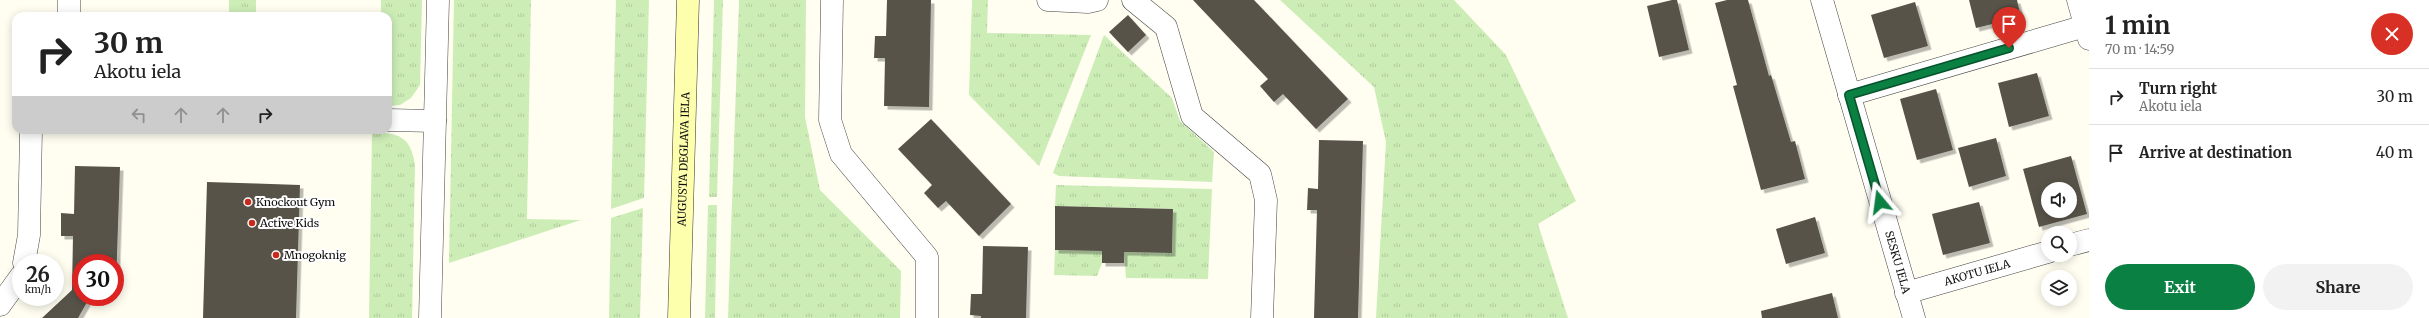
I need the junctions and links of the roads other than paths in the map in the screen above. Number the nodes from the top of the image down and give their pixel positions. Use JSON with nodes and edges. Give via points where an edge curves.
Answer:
{"nodes":[{"id":1,"x":69,"y":0,"type":"edge"},
{"id":2,"x":438,"y":0,"type":"edge"},
{"id":3,"x":688,"y":0,"type":"edge"},
{"id":4,"x":832,"y":0,"type":"edge"},
{"id":5,"x":1048,"y":0,"type":"edge"},
{"id":6,"x":1097,"y":0,"type":"edge"},
{"id":7,"x":1133,"y":0,"type":"edge"},
{"id":8,"x":1822,"y":0,"type":"edge"},
{"id":9,"x":2078,"y":0,"type":"edge"},
{"id":10,"x":69,"y":12,"type":"edge"},
{"id":11,"x":2087,"y":33,"type":"edge"},
{"id":12,"x":1849,"y":95,"type":"junction"},
{"id":13,"x":392,"y":120,"type":"edge"},
{"id":14,"x":435,"y":121,"type":"junction"},
{"id":15,"x":31,"y":134,"type":"edge"},
{"id":16,"x":2089,"y":240,"type":"edge"},
{"id":17,"x":2077,"y":243,"type":"edge"},
{"id":18,"x":26,"y":254,"type":"edge"},
{"id":19,"x":2041,"y":254,"type":"edge"},
{"id":20,"x":12,"y":288,"type":"edge"},
{"id":21,"x":1906,"y":293,"type":"junction"},
{"id":22,"x":0,"y":305,"type":"edge"},
{"id":23,"x":430,"y":318,"type":"edge"},
{"id":24,"x":679,"y":318,"type":"edge"},
{"id":25,"x":927,"y":318,"type":"edge"},
{"id":26,"x":1262,"y":318,"type":"edge"},
{"id":27,"x":1914,"y":318,"type":"edge"}],
"edges":[{"from":1,"to":10,"type":"street"},
{"from":2,"to":14,"type":"street"},
{"from":3,"to":24,"type":"main road","name":"AUGUSTA DEGLAVA IELA"},
{"from":4,"to":25,"type":"street","via":[[830,120],[841,154],[927,257]]},
{"from":5,"to":6,"type":"street"},
{"from":7,"to":26,"type":"street","via":[[1166,27],[1192,116],[1260,174],[1266,200]]},
{"from":8,"to":12,"type":"street","name":"SESKU IELA"},
{"from":9,"to":11,"type":"street"},
{"from":11,"to":12,"type":"street"},
{"from":12,"to":21,"type":"street","name":"SESKU IELA"},
{"from":13,"to":14,"type":"street"},
{"from":14,"to":23,"type":"street"},
{"from":15,"to":18,"type":"street","via":[[30,235]]},
{"from":16,"to":17,"type":"street"},
{"from":19,"to":21,"type":"street","name":"AKOTU IELA"},
{"from":20,"to":22,"type":"street"},
{"from":21,"to":27,"type":"street","name":"SESKU IELA"}]}
